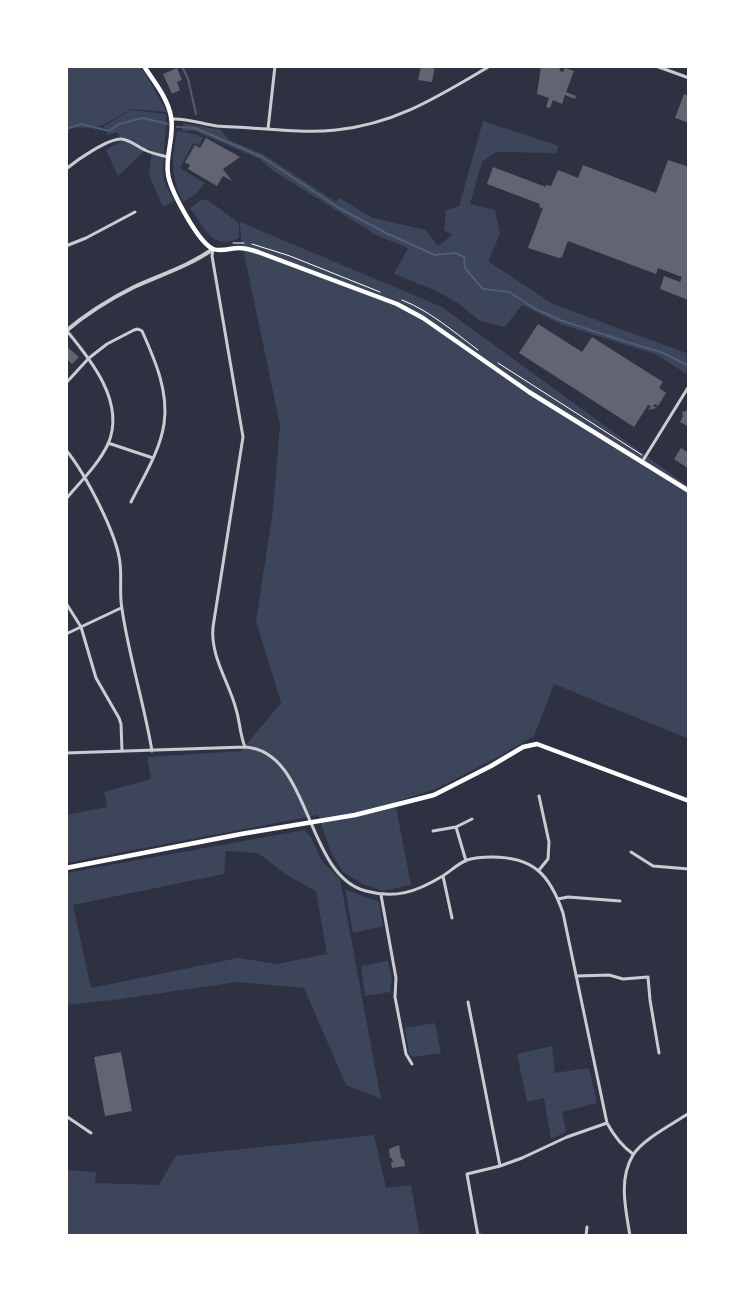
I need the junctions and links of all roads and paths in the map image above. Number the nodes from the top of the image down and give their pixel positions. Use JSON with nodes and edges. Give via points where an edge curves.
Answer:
{"nodes":[{"id":1,"x":144,"y":66,"type":"edge"},
{"id":2,"x":275,"y":66,"type":"edge"},
{"id":3,"x":490,"y":66,"type":"edge"},
{"id":4,"x":656,"y":66,"type":"edge"},
{"id":5,"x":669,"y":68,"type":"edge"},
{"id":6,"x":689,"y":78,"type":"edge"},
{"id":7,"x":172,"y":118,"type":"junction"},
{"id":8,"x":268,"y":129,"type":"junction"},
{"id":9,"x":168,"y":157,"type":"junction"},
{"id":10,"x":66,"y":169,"type":"edge"},
{"id":11,"x":135,"y":212,"type":"dead end"},
{"id":12,"x":229,"y":244,"type":"dead end"},
{"id":13,"x":66,"y":246,"type":"edge"},
{"id":14,"x":213,"y":248,"type":"junction"},
{"id":15,"x":380,"y":291,"type":"dead end"},
{"id":16,"x":397,"y":298,"type":"dead end"},
{"id":17,"x":66,"y":331,"type":"edge"},
{"id":18,"x":480,"y":351,"type":"dead end"},
{"id":19,"x":89,"y":358,"type":"junction"},
{"id":20,"x":494,"y":361,"type":"dead end"},
{"id":21,"x":66,"y":383,"type":"edge"},
{"id":22,"x":689,"y":386,"type":"edge"},
{"id":23,"x":108,"y":443,"type":"junction"},
{"id":24,"x":66,"y":450,"type":"edge"},
{"id":25,"x":153,"y":458,"type":"junction"},
{"id":26,"x":643,"y":459,"type":"junction"},
{"id":27,"x":84,"y":479,"type":"junction"},
{"id":28,"x":689,"y":491,"type":"edge"},
{"id":29,"x":66,"y":499,"type":"edge"},
{"id":30,"x":131,"y":502,"type":"dead end"},
{"id":31,"x":66,"y":603,"type":"edge"},
{"id":32,"x":121,"y":608,"type":"junction"},
{"id":33,"x":81,"y":627,"type":"junction"},
{"id":34,"x":66,"y":634,"type":"edge"},
{"id":35,"x":245,"y":747,"type":"junction"},
{"id":36,"x":122,"y":751,"type":"junction"},
{"id":37,"x":152,"y":751,"type":"junction"},
{"id":38,"x":66,"y":753,"type":"edge"},
{"id":39,"x":539,"y":796,"type":"dead end"},
{"id":40,"x":689,"y":801,"type":"edge"},
{"id":41,"x":472,"y":819,"type":"dead end"},
{"id":42,"x":311,"y":822,"type":"junction"},
{"id":43,"x":456,"y":827,"type":"junction"},
{"id":44,"x":433,"y":831,"type":"dead end"},
{"id":45,"x":631,"y":852,"type":"dead end"},
{"id":46,"x":466,"y":861,"type":"junction"},
{"id":47,"x":66,"y":868,"type":"edge"},
{"id":48,"x":689,"y":869,"type":"edge"},
{"id":49,"x":539,"y":870,"type":"junction"},
{"id":50,"x":443,"y":876,"type":"junction"},
{"id":51,"x":381,"y":895,"type":"junction"},
{"id":52,"x":558,"y":899,"type":"junction"},
{"id":53,"x":620,"y":900,"type":"dead end"},
{"id":54,"x":452,"y":918,"type":"dead end"},
{"id":55,"x":576,"y":976,"type":"junction"},
{"id":56,"x":468,"y":1002,"type":"dead end"},
{"id":57,"x":659,"y":1053,"type":"dead end"},
{"id":58,"x":412,"y":1064,"type":"dead end"},
{"id":59,"x":689,"y":1113,"type":"edge"},
{"id":60,"x":66,"y":1116,"type":"edge"},
{"id":61,"x":607,"y":1123,"type":"junction"},
{"id":62,"x":91,"y":1133,"type":"dead end"},
{"id":63,"x":633,"y":1154,"type":"junction"},
{"id":64,"x":500,"y":1166,"type":"junction"},
{"id":65,"x":586,"y":1228,"type":"dead end"},
{"id":66,"x":478,"y":1235,"type":"edge"},
{"id":67,"x":488,"y":1236,"type":"edge"},
{"id":68,"x":586,"y":1236,"type":"edge"},
{"id":69,"x":630,"y":1236,"type":"edge"}],
"edges":[{"from":1,"to":7,"type":"main road"},
{"from":2,"to":8,"type":"street"},
{"from":3,"to":8,"type":"street","via":[[426,103],[376,123],[327,131]]},
{"from":4,"to":5,"type":"street"},
{"from":5,"to":6,"type":"street"},
{"from":7,"to":8,"type":"street","via":[[216,126]]},
{"from":7,"to":9,"type":"main road"},
{"from":9,"to":10,"type":"street","via":[[120,139],[90,152]]},
{"from":9,"to":14,"type":"main road","via":[[168,174],[174,193],[201,237]]},
{"from":11,"to":13,"type":"street"},
{"from":12,"to":15,"type":"path","via":[[256,245]]},
{"from":14,"to":17,"type":"street","via":[[114,297]]},
{"from":14,"to":26,"type":"main road","via":[[258,252],[408,310],[529,392]]},
{"from":14,"to":35,"type":"street","via":[[243,437],[213,641],[236,707]]},
{"from":16,"to":18,"type":"path","via":[[416,306]]},
{"from":17,"to":19,"type":"street"},
{"from":19,"to":21,"type":"street"},
{"from":19,"to":23,"type":"street","via":[[105,388],[112,411]]},
{"from":19,"to":25,"type":"street","via":[[127,333],[138,329],[142,331],[159,372],[165,411]]},
{"from":20,"to":26,"type":"path"},
{"from":22,"to":26,"type":"street"},
{"from":23,"to":25,"type":"street"},
{"from":23,"to":27,"type":"street"},
{"from":24,"to":27,"type":"street"},
{"from":25,"to":30,"type":"street"},
{"from":26,"to":28,"type":"main road"},
{"from":27,"to":29,"type":"street"},
{"from":27,"to":32,"type":"street","via":[[109,526],[116,547],[120,562]]},
{"from":31,"to":33,"type":"street"},
{"from":32,"to":33,"type":"street"},
{"from":32,"to":37,"type":"street"},
{"from":33,"to":34,"type":"street"},
{"from":33,"to":36,"type":"street","via":[[96,678],[121,724]]},
{"from":35,"to":37,"type":"street"},
{"from":35,"to":42,"type":"street","via":[[266,753],[279,764]]},
{"from":36,"to":37,"type":"street"},
{"from":36,"to":38,"type":"street"},
{"from":39,"to":49,"type":"street","via":[[549,842],[548,859]]},
{"from":40,"to":42,"type":"main road","via":[[536,744],[523,747],[434,795],[355,815]]},
{"from":41,"to":43,"type":"street"},
{"from":42,"to":47,"type":"main road"},
{"from":42,"to":51,"type":"street","via":[[326,855],[342,879],[359,890]]},
{"from":43,"to":44,"type":"street"},
{"from":43,"to":46,"type":"street"},
{"from":45,"to":48,"type":"street","via":[[653,866]]},
{"from":46,"to":49,"type":"street","via":[[481,856],[505,856]]},
{"from":46,"to":50,"type":"street"},
{"from":49,"to":52,"type":"street"},
{"from":50,"to":51,"type":"street","via":[[406,893]]},
{"from":50,"to":54,"type":"street"},
{"from":51,"to":58,"type":"street","via":[[396,978],[395,997],[406,1054]]},
{"from":52,"to":53,"type":"street"},
{"from":52,"to":55,"type":"street"},
{"from":55,"to":57,"type":"street","via":[[648,978]]},
{"from":55,"to":61,"type":"street"},
{"from":56,"to":64,"type":"street"},
{"from":59,"to":63,"type":"street"},
{"from":60,"to":62,"type":"street"},
{"from":61,"to":63,"type":"street"},
{"from":61,"to":64,"type":"street"},
{"from":63,"to":69,"type":"street","via":[[624,1185]]},
{"from":64,"to":66,"type":"street","via":[[467,1174]]},
{"from":65,"to":68,"type":"street"},
{"from":66,"to":67,"type":"street"}]}
